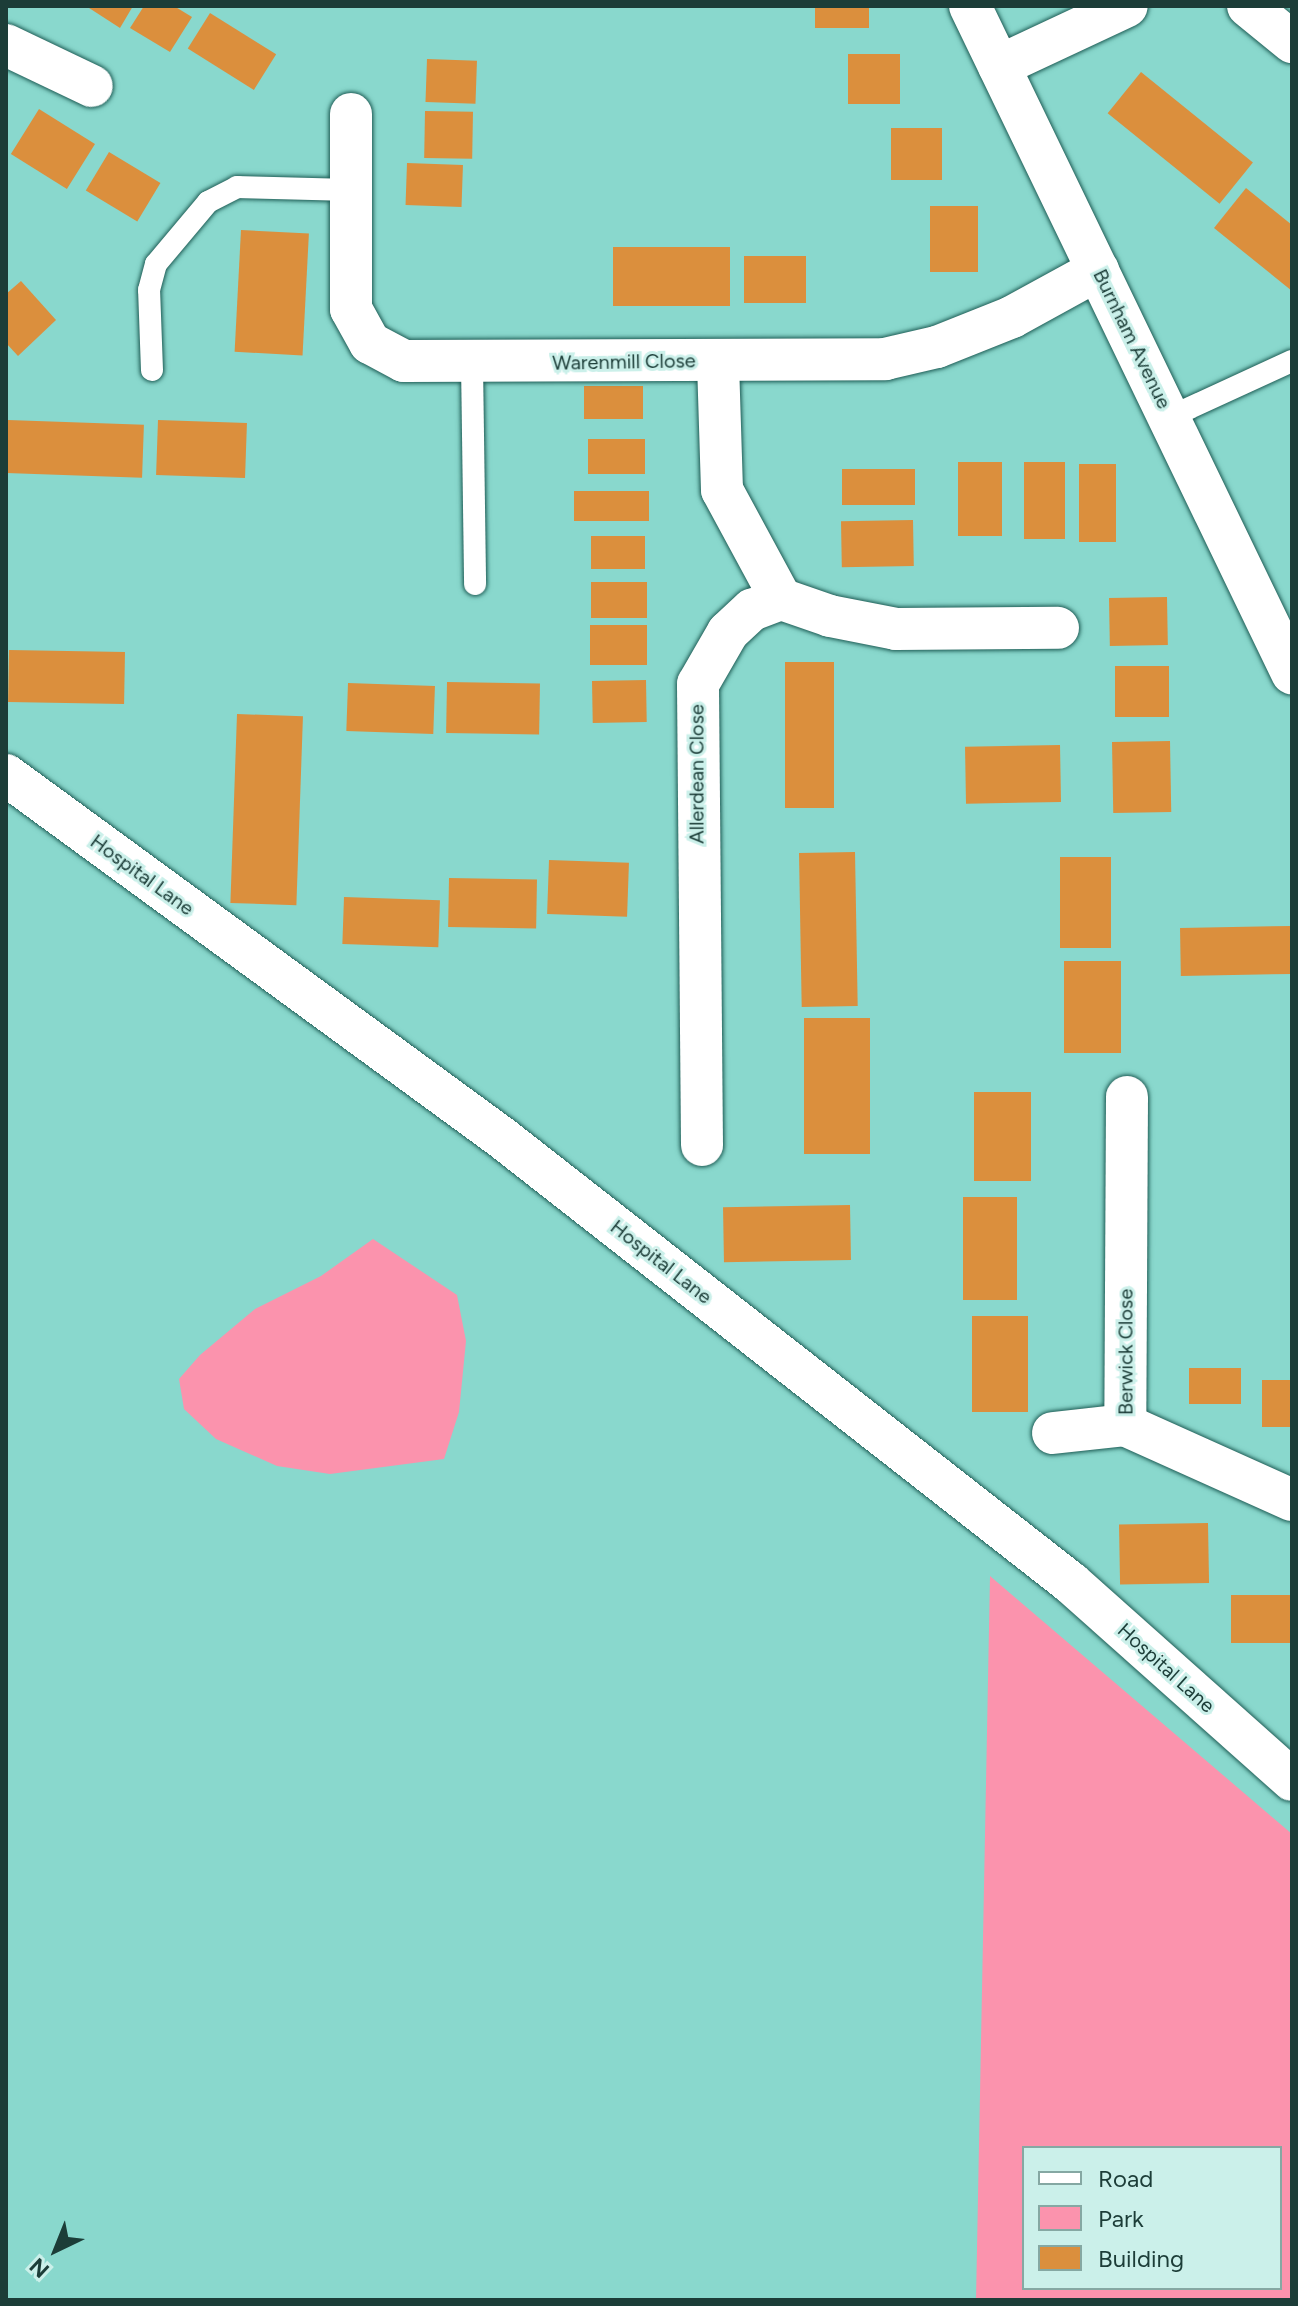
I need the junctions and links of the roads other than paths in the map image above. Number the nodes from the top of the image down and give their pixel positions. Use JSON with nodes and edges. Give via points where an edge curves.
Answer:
{"nodes":[{"id":1,"x":970,"y":6,"type":"edge"},
{"id":2,"x":1127,"y":6,"type":"edge"},
{"id":3,"x":1248,"y":6,"type":"edge"},
{"id":4,"x":1292,"y":42,"type":"edge"},
{"id":5,"x":6,"y":45,"type":"edge"},
{"id":6,"x":999,"y":66,"type":"junction"},
{"id":7,"x":92,"y":86,"type":"dead end"},
{"id":8,"x":351,"y":114,"type":"dead end"},
{"id":9,"x":349,"y":190,"type":"junction"},
{"id":10,"x":1098,"y":270,"type":"junction"},
{"id":11,"x":718,"y":361,"type":"junction"},
{"id":12,"x":1292,"y":361,"type":"edge"},
{"id":13,"x":472,"y":363,"type":"junction"},
{"id":14,"x":152,"y":370,"type":"dead end"},
{"id":15,"x":1170,"y":417,"type":"junction"},
{"id":16,"x":475,"y":584,"type":"dead end"},
{"id":17,"x":781,"y":599,"type":"junction"},
{"id":18,"x":1058,"y":628,"type":"dead end"},
{"id":19,"x":1292,"y":673,"type":"edge"},
{"id":20,"x":6,"y":775,"type":"edge"},
{"id":21,"x":1127,"y":1097,"type":"dead end"},
{"id":22,"x":702,"y":1145,"type":"dead end"},
{"id":23,"x":1125,"y":1425,"type":"junction"},
{"id":24,"x":1053,"y":1433,"type":"dead end"},
{"id":25,"x":1292,"y":1500,"type":"edge"},
{"id":26,"x":1292,"y":1780,"type":"edge"}],
"edges":[{"from":1,"to":6,"type":"street","name":"Burnham Avenue"},
{"from":2,"to":6,"type":"street"},
{"from":3,"to":4,"type":"street"},
{"from":5,"to":7,"type":"street"},
{"from":6,"to":10,"type":"street","name":"Burnham Avenue"},
{"from":8,"to":9,"type":"street","name":"Warenmill Close"},
{"from":9,"to":13,"type":"street","name":"Warenmill Close","via":[[348,290],[358,327],[370,343],[404,361]]},
{"from":9,"to":14,"type":"lane","via":[[237,187],[208,202],[156,264],[149,290]]},
{"from":10,"to":11,"type":"street","name":"Warenmill Close","via":[[1012,317],[924,350],[885,359]]},
{"from":10,"to":15,"type":"street","name":"Burnham Avenue"},
{"from":11,"to":13,"type":"street","name":"Warenmill Close"},
{"from":11,"to":17,"type":"street","via":[[722,490]]},
{"from":12,"to":15,"type":"lane"},
{"from":13,"to":16,"type":"lane"},
{"from":15,"to":19,"type":"street","name":"Burnham Avenue"},
{"from":17,"to":18,"type":"street","via":[[830,616],[896,629]]},
{"from":17,"to":22,"type":"street","name":"Allerdean Close","via":[[752,610],[728,632],[698,684]]},
{"from":20,"to":26,"type":"street","name":"Hospital Lane","via":[[514,1146],[1071,1583]]},
{"from":21,"to":23,"type":"street","name":"Berwick Close"},
{"from":23,"to":24,"type":"street"},
{"from":23,"to":25,"type":"street","name":"Berwick Close"}]}
